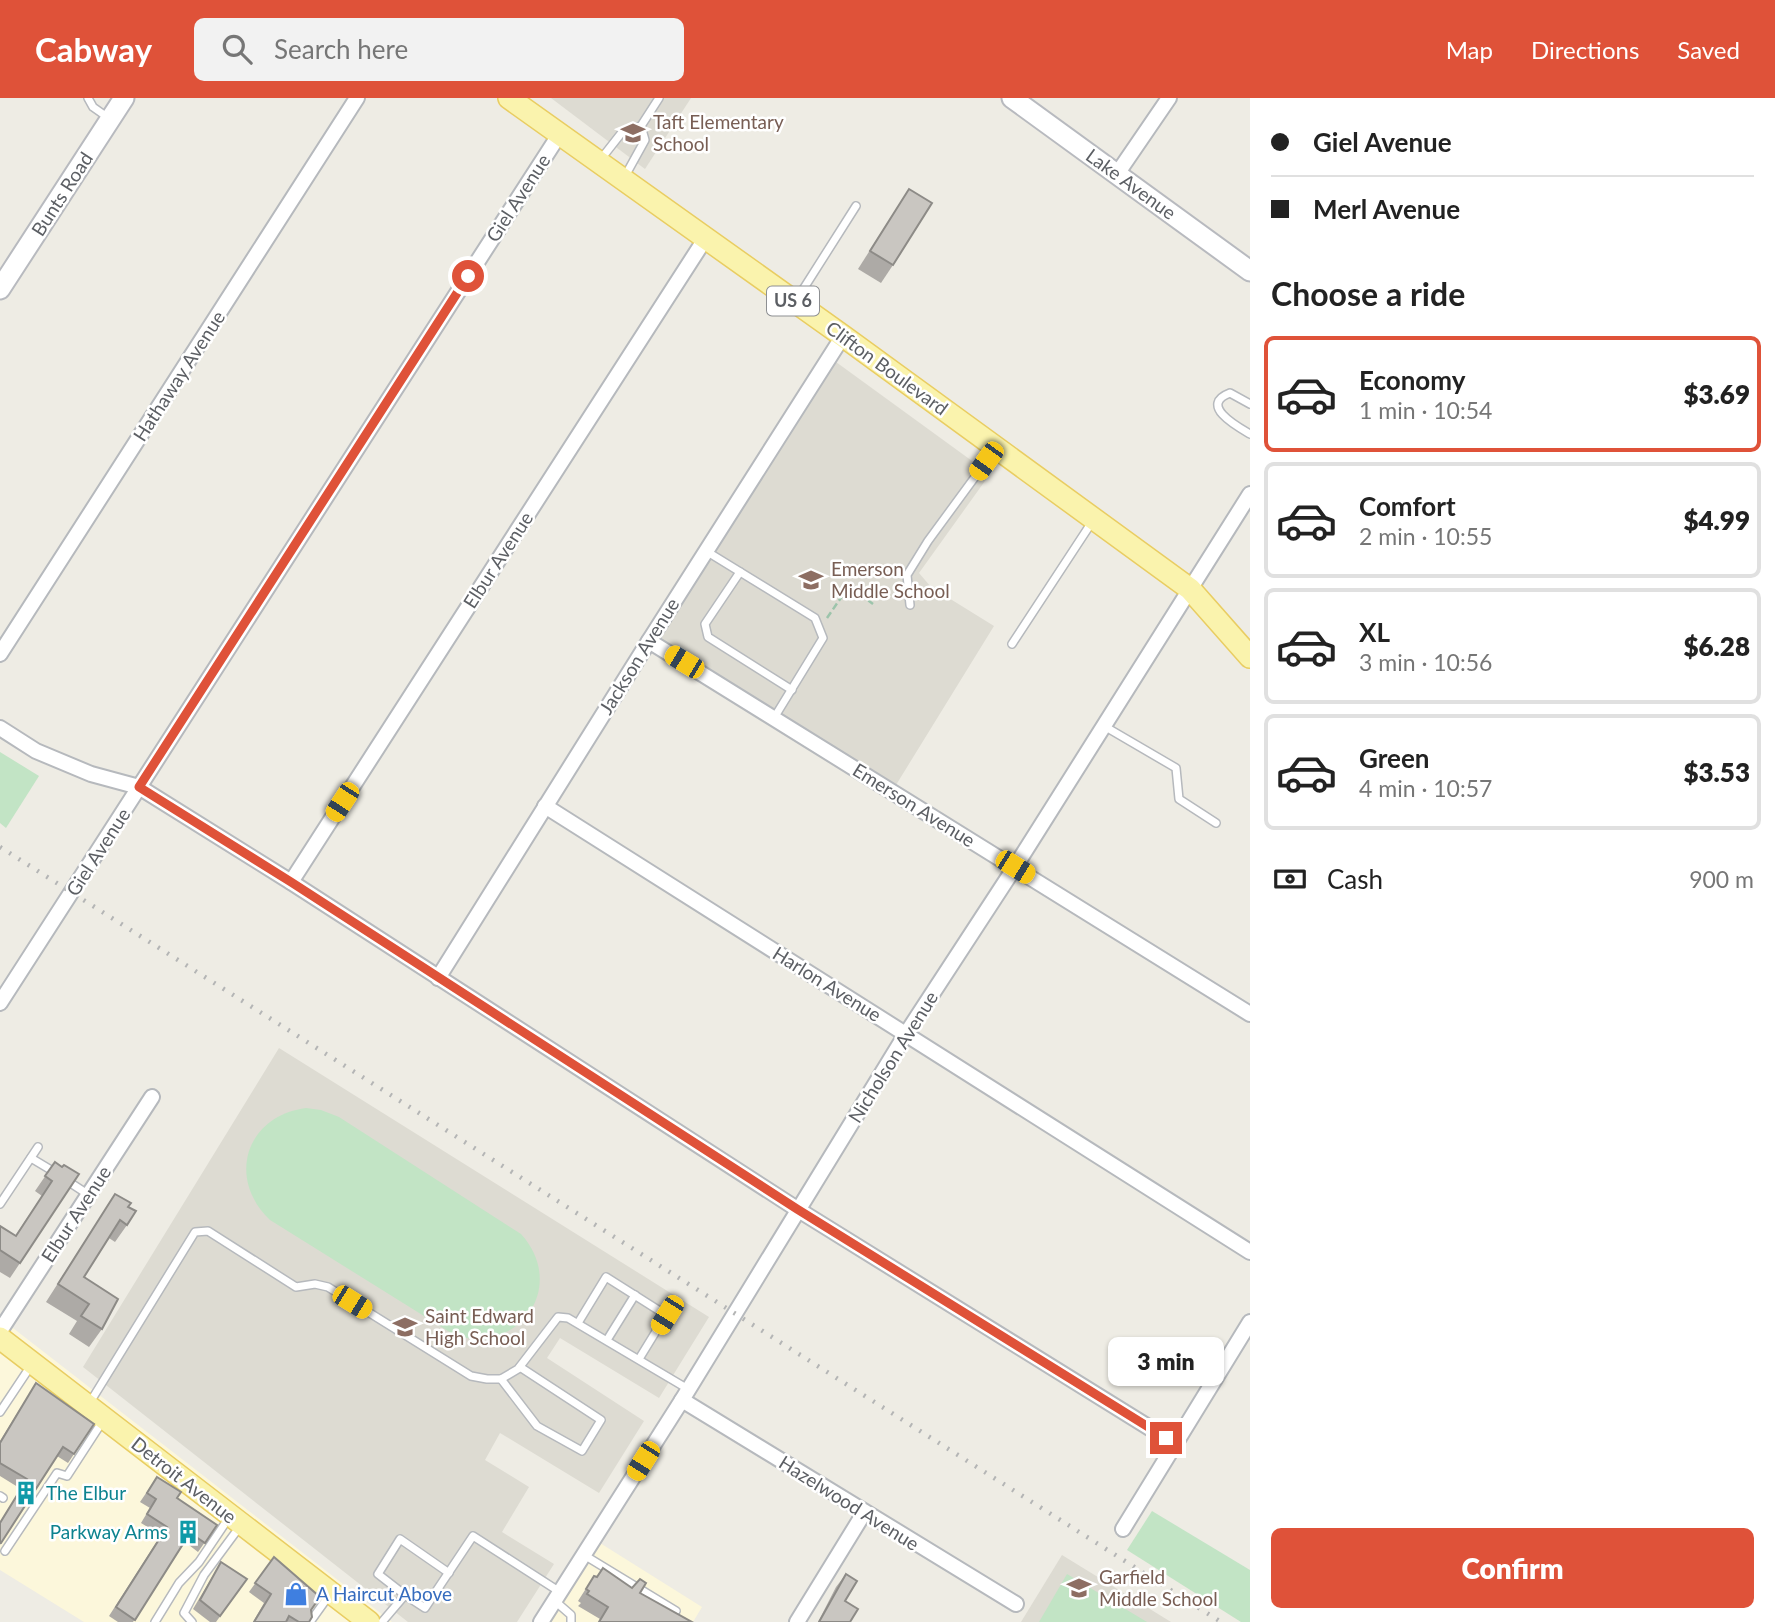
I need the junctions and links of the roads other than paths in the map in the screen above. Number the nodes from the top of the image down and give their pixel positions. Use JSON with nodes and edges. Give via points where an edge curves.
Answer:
{"nodes":[{"id":1,"x":88,"y":98,"type":"edge"},
{"id":2,"x":124,"y":98,"type":"edge"},
{"id":3,"x":357,"y":98,"type":"edge"},
{"id":4,"x":509,"y":98,"type":"edge"},
{"id":5,"x":660,"y":98,"type":"edge"},
{"id":6,"x":1012,"y":98,"type":"edge"},
{"id":7,"x":1169,"y":98,"type":"edge"},
{"id":8,"x":111,"y":119,"type":"junction"},
{"id":9,"x":641,"y":126,"type":"junction"},
{"id":10,"x":559,"y":135,"type":"junction"},
{"id":11,"x":598,"y":162,"type":"junction"},
{"id":12,"x":1117,"y":174,"type":"junction"},
{"id":13,"x":623,"y":180,"type":"junction"},
{"id":14,"x":856,"y":206,"type":"dead end"},
{"id":15,"x":705,"y":239,"type":"junction"},
{"id":16,"x":1250,"y":271,"type":"edge"},
{"id":17,"x":0,"y":289,"type":"edge"},
{"id":18,"x":795,"y":302,"type":"junction"},
{"id":19,"x":843,"y":336,"type":"junction"},
{"id":20,"x":1250,"y":404,"type":"edge"},
{"id":21,"x":1250,"y":434,"type":"edge"},
{"id":22,"x":996,"y":447,"type":"junction"},
{"id":23,"x":1250,"y":494,"type":"edge"},
{"id":24,"x":1094,"y":519,"type":"junction"},
{"id":25,"x":706,"y":551,"type":"junction"},
{"id":26,"x":740,"y":572,"type":"junction"},
{"id":27,"x":1190,"y":589,"type":"junction"},
{"id":28,"x":910,"y":605,"type":"dead end"},
{"id":29,"x":649,"y":640,"type":"junction"},
{"id":30,"x":1012,"y":644,"type":"dead end"},
{"id":31,"x":0,"y":654,"type":"edge"},
{"id":32,"x":1250,"y":657,"type":"edge"},
{"id":33,"x":792,"y":690,"type":"junction"},
{"id":34,"x":774,"y":718,"type":"junction"},
{"id":35,"x":1104,"y":725,"type":"junction"},
{"id":36,"x":0,"y":728,"type":"edge"},
{"id":37,"x":139,"y":787,"type":"junction"},
{"id":38,"x":545,"y":806,"type":"junction"},
{"id":39,"x":1216,"y":822,"type":"dead end"},
{"id":40,"x":1015,"y":867,"type":"junction"},
{"id":41,"x":291,"y":882,"type":"junction"},
{"id":42,"x":438,"y":978,"type":"junction"},
{"id":43,"x":0,"y":1003,"type":"edge"},
{"id":44,"x":1250,"y":1014,"type":"edge"},
{"id":45,"x":906,"y":1034,"type":"junction"},
{"id":46,"x":152,"y":1097,"type":"dead end"},
{"id":47,"x":38,"y":1147,"type":"dead end"},
{"id":48,"x":31,"y":1158,"type":"junction"},
{"id":49,"x":89,"y":1195,"type":"junction"},
{"id":50,"x":0,"y":1205,"type":"edge"},
{"id":51,"x":797,"y":1209,"type":"junction"},
{"id":52,"x":1250,"y":1252,"type":"edge"},
{"id":53,"x":635,"y":1295,"type":"junction"},
{"id":54,"x":1250,"y":1322,"type":"edge"},
{"id":55,"x":578,"y":1323,"type":"junction"},
{"id":56,"x":607,"y":1340,"type":"junction"},
{"id":57,"x":1,"y":1341,"type":"edge"},
{"id":58,"x":639,"y":1359,"type":"junction"},
{"id":59,"x":32,"y":1363,"type":"junction"},
{"id":60,"x":520,"y":1367,"type":"junction"},
{"id":61,"x":501,"y":1379,"type":"junction"},
{"id":62,"x":686,"y":1394,"type":"junction"},
{"id":63,"x":0,"y":1412,"type":"edge"},
{"id":64,"x":96,"y":1412,"type":"junction"},
{"id":65,"x":1174,"y":1443,"type":"junction"},
{"id":66,"x":864,"y":1513,"type":"junction"},
{"id":67,"x":236,"y":1520,"type":"junction"},
{"id":68,"x":1123,"y":1529,"type":"dead end"},
{"id":69,"x":5,"y":1551,"type":"edge"},
{"id":70,"x":584,"y":1555,"type":"junction"},
{"id":71,"x":449,"y":1573,"type":"junction"},
{"id":72,"x":330,"y":1592,"type":"junction"},
{"id":73,"x":405,"y":1595,"type":"junction"},
{"id":74,"x":557,"y":1596,"type":"junction"},
{"id":75,"x":1016,"y":1604,"type":"dead end"},
{"id":76,"x":676,"y":1611,"type":"edge"},
{"id":77,"x":155,"y":1622,"type":"edge"},
{"id":78,"x":192,"y":1622,"type":"edge"},
{"id":79,"x":310,"y":1622,"type":"edge"},
{"id":80,"x":369,"y":1622,"type":"edge"},
{"id":81,"x":382,"y":1622,"type":"edge"},
{"id":82,"x":541,"y":1622,"type":"edge"},
{"id":83,"x":571,"y":1622,"type":"edge"},
{"id":84,"x":797,"y":1622,"type":"edge"}],
"edges":[{"from":1,"to":8,"type":"lane"},
{"from":2,"to":8,"type":"street","name":"Bunts Road"},
{"from":3,"to":31,"type":"street","name":"Hathaway Avenue"},
{"from":4,"to":10,"type":"main road","name":"Clifton Boulevard","number":"US 6"},
{"from":5,"to":9,"type":"lane"},
{"from":6,"to":12,"type":"street","name":"Lake Avenue"},
{"from":7,"to":12,"type":"street"},
{"from":8,"to":17,"type":"street","name":"Bunts Road"},
{"from":9,"to":11,"type":"lane","via":[[623,131]]},
{"from":9,"to":13,"type":"lane","via":[[645,140]]},
{"from":10,"to":11,"type":"main road","name":"Clifton Boulevard","number":"US 6"},
{"from":10,"to":37,"type":"street","name":"Giel Avenue"},
{"from":11,"to":13,"type":"main road","name":"Clifton Boulevard","number":"US 6"},
{"from":12,"to":16,"type":"street","name":"Lake Avenue"},
{"from":13,"to":15,"type":"main road","name":"Clifton Boulevard","number":"US 6"},
{"from":14,"to":18,"type":"lane"},
{"from":15,"to":18,"type":"main road","name":"Clifton Boulevard","number":"US 6"},
{"from":15,"to":41,"type":"street","name":"Elbur Avenue"},
{"from":18,"to":19,"type":"main road","name":"Clifton Boulevard","number":"US 6"},
{"from":19,"to":22,"type":"main road","name":"Clifton Boulevard","number":"US 6"},
{"from":19,"to":25,"type":"street","name":"Jackson Avenue"},
{"from":20,"to":21,"type":"lane","via":[[1230,393],[1219,401],[1228,421]]},
{"from":22,"to":24,"type":"main road","name":"Clifton Boulevard","number":"US 6"},
{"from":22,"to":28,"type":"lane","via":[[907,575]]},
{"from":23,"to":27,"type":"street","name":"Nicholson Avenue"},
{"from":24,"to":27,"type":"main road","name":"Clifton Boulevard","number":"US 6"},
{"from":24,"to":30,"type":"lane"},
{"from":25,"to":26,"type":"lane"},
{"from":25,"to":29,"type":"street","name":"Jackson Avenue"},
{"from":26,"to":33,"type":"lane","via":[[815,618],[823,638]]},
{"from":26,"to":33,"type":"lane","via":[[705,624],[708,636]]},
{"from":27,"to":32,"type":"main road","name":"Clifton Boulevard","number":"US 6"},
{"from":27,"to":35,"type":"street","name":"Nicholson Avenue"},
{"from":29,"to":34,"type":"street","name":"Emerson Avenue"},
{"from":29,"to":38,"type":"street","name":"Jackson Avenue"},
{"from":33,"to":34,"type":"lane"},
{"from":34,"to":40,"type":"street","name":"Emerson Avenue"},
{"from":35,"to":39,"type":"lane","via":[[1176,768],[1179,799]]},
{"from":35,"to":40,"type":"street","name":"Nicholson Avenue"},
{"from":36,"to":37,"type":"street","via":[[36,751],[91,774]]},
{"from":37,"to":41,"type":"street"},
{"from":37,"to":43,"type":"street","name":"Giel Avenue"},
{"from":38,"to":42,"type":"street","name":"Jackson Avenue"},
{"from":38,"to":45,"type":"street","name":"Harlon Avenue"},
{"from":40,"to":44,"type":"street","name":"Emerson Avenue"},
{"from":40,"to":45,"type":"street","name":"Nicholson Avenue"},
{"from":41,"to":42,"type":"street"},
{"from":42,"to":51,"type":"street"},
{"from":45,"to":51,"type":"street","name":"Nicholson Avenue"},
{"from":45,"to":52,"type":"street","name":"Harlon Avenue"},
{"from":46,"to":49,"type":"street","name":"Elbur Avenue"},
{"from":47,"to":48,"type":"lane"},
{"from":48,"to":49,"type":"lane"},
{"from":48,"to":50,"type":"lane"},
{"from":49,"to":57,"type":"street","name":"Elbur Avenue"},
{"from":51,"to":62,"type":"street","name":"Nicholson Avenue"},
{"from":51,"to":65,"type":"street"},
{"from":53,"to":55,"type":"lane","via":[[606,1277]]},
{"from":53,"to":56,"type":"lane"},
{"from":53,"to":58,"type":"lane","via":[[667,1315]]},
{"from":54,"to":65,"type":"street"},
{"from":55,"to":56,"type":"lane"},
{"from":55,"to":60,"type":"lane","via":[[558,1317]]},
{"from":56,"to":58,"type":"lane"},
{"from":57,"to":59,"type":"main road","name":"Detroit Avenue"},
{"from":58,"to":62,"type":"lane"},
{"from":59,"to":63,"type":"lane"},
{"from":59,"to":64,"type":"main road","name":"Detroit Avenue"},
{"from":60,"to":61,"type":"lane"},
{"from":60,"to":61,"type":"lane","via":[[601,1420],[582,1451],[537,1426]]},
{"from":61,"to":64,"type":"lane","via":[[471,1376],[328,1287],[296,1287],[208,1231],[195,1232]]},
{"from":62,"to":66,"type":"street","name":"Hazelwood Avenue"},
{"from":62,"to":70,"type":"street","name":"Nicholson Avenue"},
{"from":64,"to":67,"type":"main road","name":"Detroit Avenue"},
{"from":64,"to":69,"type":"lane","via":[[67,1476],[57,1474]]},
{"from":65,"to":68,"type":"street"},
{"from":66,"to":75,"type":"street","name":"Hazelwood Avenue"},
{"from":66,"to":84,"type":"street"},
{"from":67,"to":72,"type":"main road","name":"Detroit Avenue"},
{"from":67,"to":77,"type":"lane","via":[[179,1583]]},
{"from":67,"to":78,"type":"lane","via":[[184,1613]]},
{"from":70,"to":74,"type":"street","name":"Nicholson Avenue"},
{"from":70,"to":76,"type":"lane"},
{"from":71,"to":73,"type":"lane","via":[[425,1608]]},
{"from":71,"to":73,"type":"lane","via":[[400,1539],[378,1574]]},
{"from":71,"to":74,"type":"lane","via":[[473,1536]]},
{"from":72,"to":79,"type":"lane"},
{"from":72,"to":80,"type":"main road","name":"Detroit Avenue"},
{"from":73,"to":81,"type":"lane"},
{"from":74,"to":82,"type":"street","name":"Nicholson Avenue"},
{"from":74,"to":83,"type":"lane"}]}
